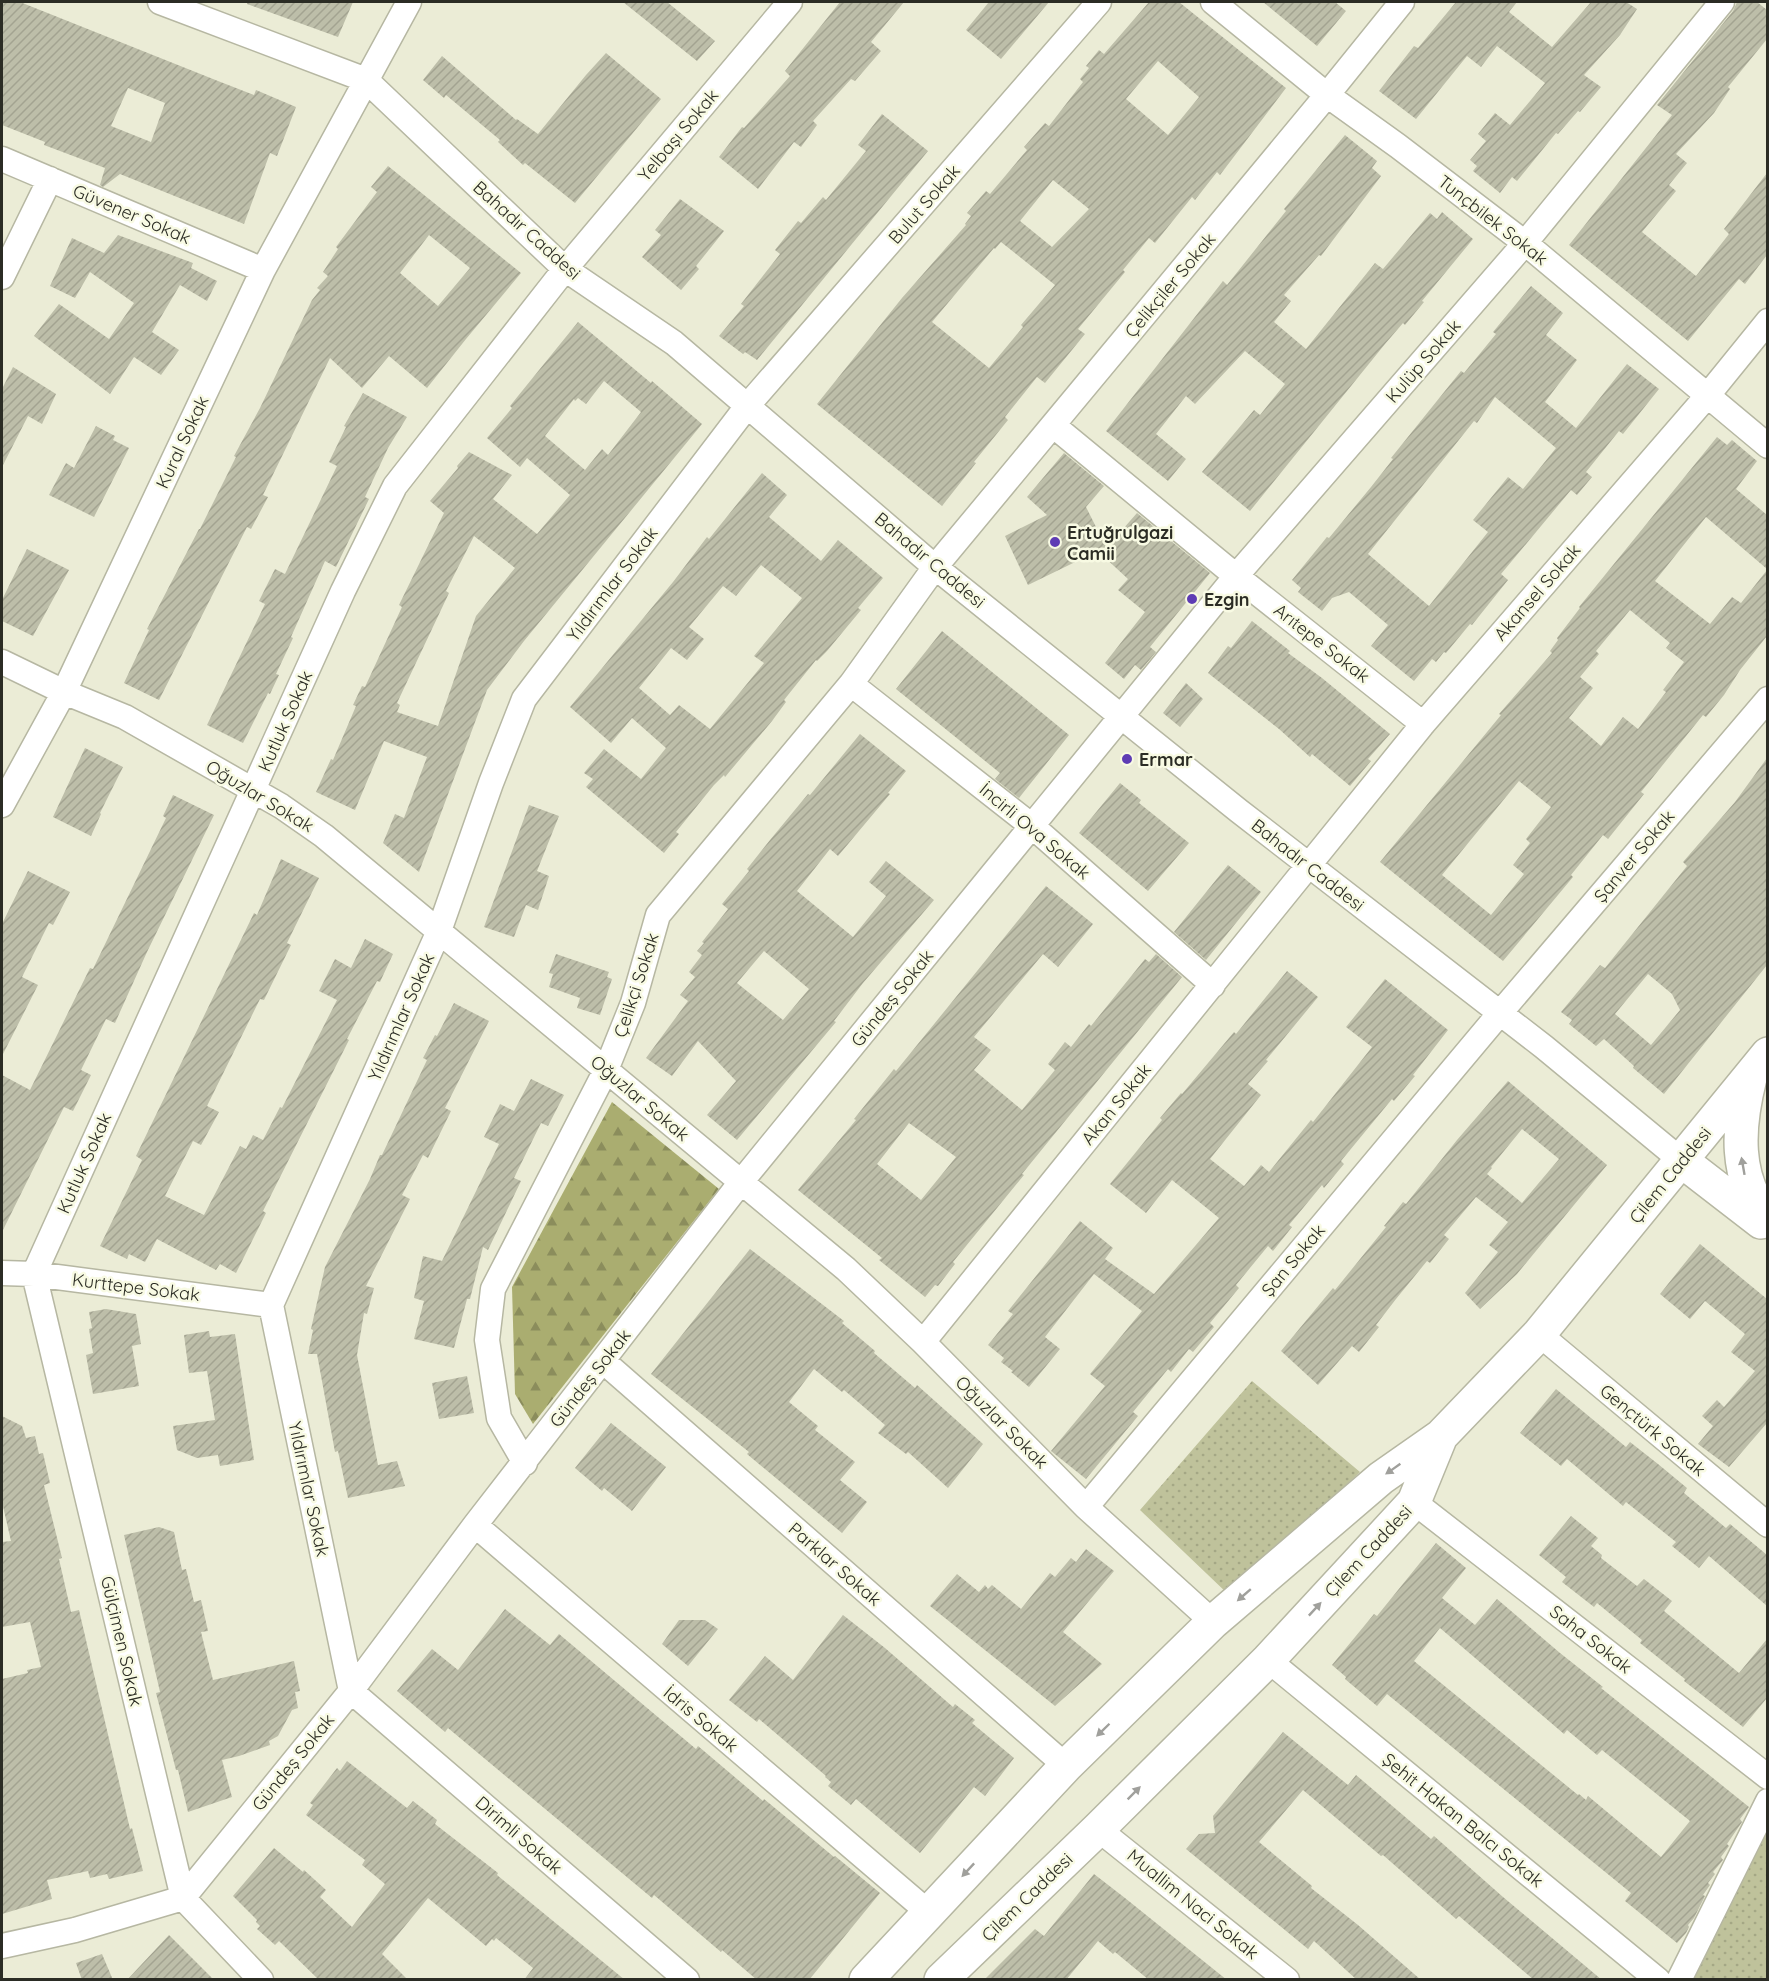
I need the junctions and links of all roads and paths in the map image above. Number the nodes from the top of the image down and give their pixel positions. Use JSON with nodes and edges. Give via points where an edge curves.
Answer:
{"nodes":[{"id":1,"x":160,"y":2,"type":"edge"},
{"id":2,"x":409,"y":2,"type":"edge"},
{"id":3,"x":790,"y":2,"type":"edge"},
{"id":4,"x":1099,"y":2,"type":"edge"},
{"id":5,"x":1213,"y":2,"type":"edge"},
{"id":6,"x":1402,"y":2,"type":"edge"},
{"id":7,"x":1722,"y":2,"type":"edge"},
{"id":8,"x":366,"y":80,"type":"junction"},
{"id":9,"x":1328,"y":95,"type":"junction"},
{"id":10,"x":2,"y":159,"type":"edge"},
{"id":11,"x":50,"y":179,"type":"junction"},
{"id":12,"x":1525,"y":243,"type":"junction"},
{"id":13,"x":565,"y":269,"type":"junction"},
{"id":14,"x":263,"y":270,"type":"junction"},
{"id":15,"x":2,"y":277,"type":"edge"},
{"id":16,"x":1767,"y":321,"type":"edge"},
{"id":17,"x":1708,"y":395,"type":"junction"},
{"id":18,"x":748,"y":405,"type":"junction"},
{"id":19,"x":1054,"y":426,"type":"junction"},
{"id":20,"x":1767,"y":446,"type":"edge"},
{"id":21,"x":935,"y":567,"type":"junction"},
{"id":22,"x":1236,"y":576,"type":"junction"},
{"id":23,"x":2,"y":662,"type":"edge"},
{"id":24,"x":850,"y":684,"type":"junction"},
{"id":25,"x":64,"y":692,"type":"junction"},
{"id":26,"x":1767,"y":699,"type":"edge"},
{"id":27,"x":1121,"y":716,"type":"junction"},
{"id":28,"x":1423,"y":724,"type":"junction"},
{"id":29,"x":254,"y":790,"type":"junction"},
{"id":30,"x":2,"y":805,"type":"edge"},
{"id":31,"x":1032,"y":826,"type":"junction"},
{"id":32,"x":1310,"y":866,"type":"junction"},
{"id":33,"x":439,"y":931,"type":"junction"},
{"id":34,"x":1213,"y":985,"type":"junction"},
{"id":35,"x":1500,"y":1013,"type":"junction"},
{"id":36,"x":1759,"y":1066,"type":"edge"},
{"id":37,"x":606,"y":1070,"type":"junction"},
{"id":38,"x":1682,"y":1161,"type":"junction"},
{"id":39,"x":741,"y":1182,"type":"junction"},
{"id":40,"x":1767,"y":1218,"type":"edge"},
{"id":41,"x":1767,"y":1227,"type":"edge"},
{"id":42,"x":2,"y":1273,"type":"edge"},
{"id":43,"x":34,"y":1274,"type":"junction"},
{"id":44,"x":271,"y":1305,"type":"junction"},
{"id":45,"x":1539,"y":1334,"type":"junction"},
{"id":46,"x":923,"y":1342,"type":"junction"},
{"id":47,"x":603,"y":1361,"type":"junction"},
{"id":48,"x":1441,"y":1436,"type":"junction"},
{"id":49,"x":525,"y":1463,"type":"junction"},
{"id":50,"x":1414,"y":1502,"type":"junction"},
{"id":51,"x":1086,"y":1507,"type":"junction"},
{"id":52,"x":475,"y":1526,"type":"junction"},
{"id":53,"x":1767,"y":1526,"type":"edge"},
{"id":54,"x":1213,"y":1622,"type":"junction"},
{"id":55,"x":1268,"y":1660,"type":"junction"},
{"id":56,"x":351,"y":1691,"type":"junction"},
{"id":57,"x":1066,"y":1766,"type":"junction"},
{"id":58,"x":1767,"y":1777,"type":"edge"},
{"id":59,"x":1767,"y":1801,"type":"edge"},
{"id":60,"x":1098,"y":1829,"type":"junction"},
{"id":61,"x":183,"y":1898,"type":"junction"},
{"id":62,"x":928,"y":1912,"type":"junction"},
{"id":63,"x":2,"y":1946,"type":"edge"},
{"id":64,"x":261,"y":1980,"type":"edge"},
{"id":65,"x":687,"y":1980,"type":"edge"},
{"id":66,"x":866,"y":1980,"type":"edge"},
{"id":67,"x":941,"y":1980,"type":"edge"},
{"id":68,"x":1287,"y":1980,"type":"edge"},
{"id":69,"x":1658,"y":1980,"type":"edge"},
{"id":70,"x":1679,"y":1980,"type":"edge"}],
"edges":[{"from":1,"to":8,"type":"street","name":"Bahadır Caddesi"},
{"from":2,"to":8,"type":"street","name":"Kural Sokak"},
{"from":3,"to":13,"type":"street","name":"Yelbaşı Sokak"},
{"from":4,"to":18,"type":"street","name":"Bulut Sokak"},
{"from":5,"to":9,"type":"street","name":"Tunçbilek Sokak"},
{"from":6,"to":9,"type":"street","name":"Çelikçiler Sokak"},
{"from":7,"to":12,"type":"street","name":"Kulüp Sokak"},
{"from":8,"to":13,"type":"street","name":"Bahadır Caddesi"},
{"from":8,"to":14,"type":"street","name":"Kural Sokak"},
{"from":9,"to":12,"type":"street","name":"Tunçbilek Sokak"},
{"from":9,"to":19,"type":"street","name":"Çelikçiler Sokak"},
{"from":10,"to":11,"type":"street","name":"Güvener Sokak"},
{"from":11,"to":14,"type":"street","name":"Güvener Sokak"},
{"from":11,"to":15,"type":"street"},
{"from":12,"to":17,"type":"street","name":"Tunçbilek Sokak"},
{"from":12,"to":22,"type":"street","name":"Kulüp Sokak"},
{"from":13,"to":18,"type":"street","name":"Bahadır Caddesi","via":[[674,343]]},
{"from":13,"to":29,"type":"street","name":"Kutluk Sokak","via":[[395,486]]},
{"from":14,"to":25,"type":"street","name":"Kural Sokak"},
{"from":16,"to":17,"type":"street","name":"Akansel Sokak"},
{"from":17,"to":20,"type":"street","name":"Tunçbilek Sokak"},
{"from":17,"to":28,"type":"street","name":"Akansel Sokak"},
{"from":18,"to":21,"type":"street","name":"Bahadır Caddesi"},
{"from":18,"to":33,"type":"street","name":"Yıldırımlar Sokak","via":[[524,699]]},
{"from":19,"to":21,"type":"street","name":"Çelikçiler Sokak"},
{"from":19,"to":22,"type":"street","name":"Arıtepe Sokak"},
{"from":21,"to":24,"type":"street","name":"Çelikçi Sokak"},
{"from":21,"to":27,"type":"street","name":"Bahadır Caddesi"},
{"from":22,"to":27,"type":"street","name":"Kulüp Sokak"},
{"from":22,"to":28,"type":"street","name":"Arıtepe Sokak"},
{"from":23,"to":25,"type":"street","name":"Oğuzlar Sokak"},
{"from":24,"to":31,"type":"street","name":"İncirli Ova Sokak"},
{"from":24,"to":37,"type":"street","name":"Çelikçi Sokak","via":[[658,915],[633,1003]]},
{"from":25,"to":29,"type":"street","name":"Oğuzlar Sokak","via":[[125,717]]},
{"from":25,"to":30,"type":"street","name":"Kural Sokak"},
{"from":26,"to":35,"type":"street","name":"Şanver Sokak"},
{"from":27,"to":31,"type":"street","name":"Gündeş Sokak"},
{"from":27,"to":32,"type":"street","name":"Bahadır Caddesi"},
{"from":28,"to":32,"type":"street","name":"Akansel Sokak"},
{"from":29,"to":33,"type":"street","name":"Oğuzlar Sokak","via":[[324,836]]},
{"from":29,"to":43,"type":"street","name":"Kutluk Sokak"},
{"from":31,"to":34,"type":"street","name":"İncirli Ova Sokak"},
{"from":31,"to":39,"type":"street","name":"Gündeş Sokak"},
{"from":32,"to":34,"type":"street","name":"Akan Sokak"},
{"from":32,"to":35,"type":"street","name":"Bahadır Caddesi"},
{"from":33,"to":37,"type":"street","name":"Oğuzlar Sokak"},
{"from":33,"to":44,"type":"street","name":"Yıldırımlar Sokak"},
{"from":34,"to":46,"type":"street","name":"Akan Sokak"},
{"from":35,"to":38,"type":"street","name":"Bahadır Caddesi"},
{"from":35,"to":51,"type":"street","name":"Şan Sokak"},
{"from":36,"to":38,"type":"main road","name":"Çilem Caddesi"},
{"from":40,"to":36,"type":"main road","one_way":true,"via":[[1748,1187],[1741,1152],[1745,1098]]},
{"from":37,"to":39,"type":"street","name":"Oğuzlar Sokak"},
{"from":37,"to":49,"type":"street","name":"Çelikçi Sokak","via":[[493,1289],[487,1340],[499,1418]]},
{"from":38,"to":41,"type":"main road"},
{"from":38,"to":45,"type":"main road","name":"Çilem Caddesi"},
{"from":39,"to":46,"type":"street","name":"Oğuzlar Sokak","via":[[846,1269]]},
{"from":39,"to":47,"type":"street","name":"Gündeş Sokak"},
{"from":42,"to":43,"type":"street","name":"Kurttepe Sokak"},
{"from":43,"to":44,"type":"street","name":"Kurttepe Sokak"},
{"from":43,"to":61,"type":"street","name":"Gülçimen Sokak"},
{"from":44,"to":56,"type":"street","name":"Yıldırımlar Sokak"},
{"from":45,"to":48,"type":"main road","name":"Çilem Caddesi"},
{"from":45,"to":53,"type":"street","name":"Gençtürk Sokak"},
{"from":46,"to":51,"type":"street","name":"Oğuzlar Sokak"},
{"from":47,"to":49,"type":"street","name":"Gündeş Sokak"},
{"from":47,"to":57,"type":"street","name":"Parklar Sokak"},
{"from":48,"to":50,"type":"main road","name":"Çilem Caddesi"},
{"from":48,"to":54,"type":"main road","one_way":true,"via":[[1381,1478]]},
{"from":49,"to":52,"type":"street","name":"Gündeş Sokak"},
{"from":55,"to":50,"type":"main road","name":"Çilem Caddesi","one_way":true},
{"from":50,"to":58,"type":"street","name":"Saha Sokak"},
{"from":51,"to":54,"type":"street","name":"Oğuzlar Sokak"},
{"from":52,"to":56,"type":"street","name":"Gündeş Sokak"},
{"from":52,"to":62,"type":"street","name":"İdris Sokak"},
{"from":54,"to":57,"type":"main road","one_way":true},
{"from":60,"to":55,"type":"main road","name":"Çilem Caddesi","one_way":true},
{"from":55,"to":69,"type":"street","name":"Şehit Hakan Balcı Sokak"},
{"from":56,"to":61,"type":"street","name":"Gündeş Sokak"},
{"from":56,"to":65,"type":"street","name":"Dirimli Sokak"},
{"from":57,"to":62,"type":"main road","one_way":true},
{"from":59,"to":70,"type":"street"},
{"from":60,"to":67,"type":"main road","name":"Çilem Caddesi"},
{"from":60,"to":68,"type":"street","name":"Muallim Naci Sokak"},
{"from":61,"to":63,"type":"street","via":[[75,1930]]},
{"from":61,"to":64,"type":"street"},
{"from":62,"to":66,"type":"main road"}]}
